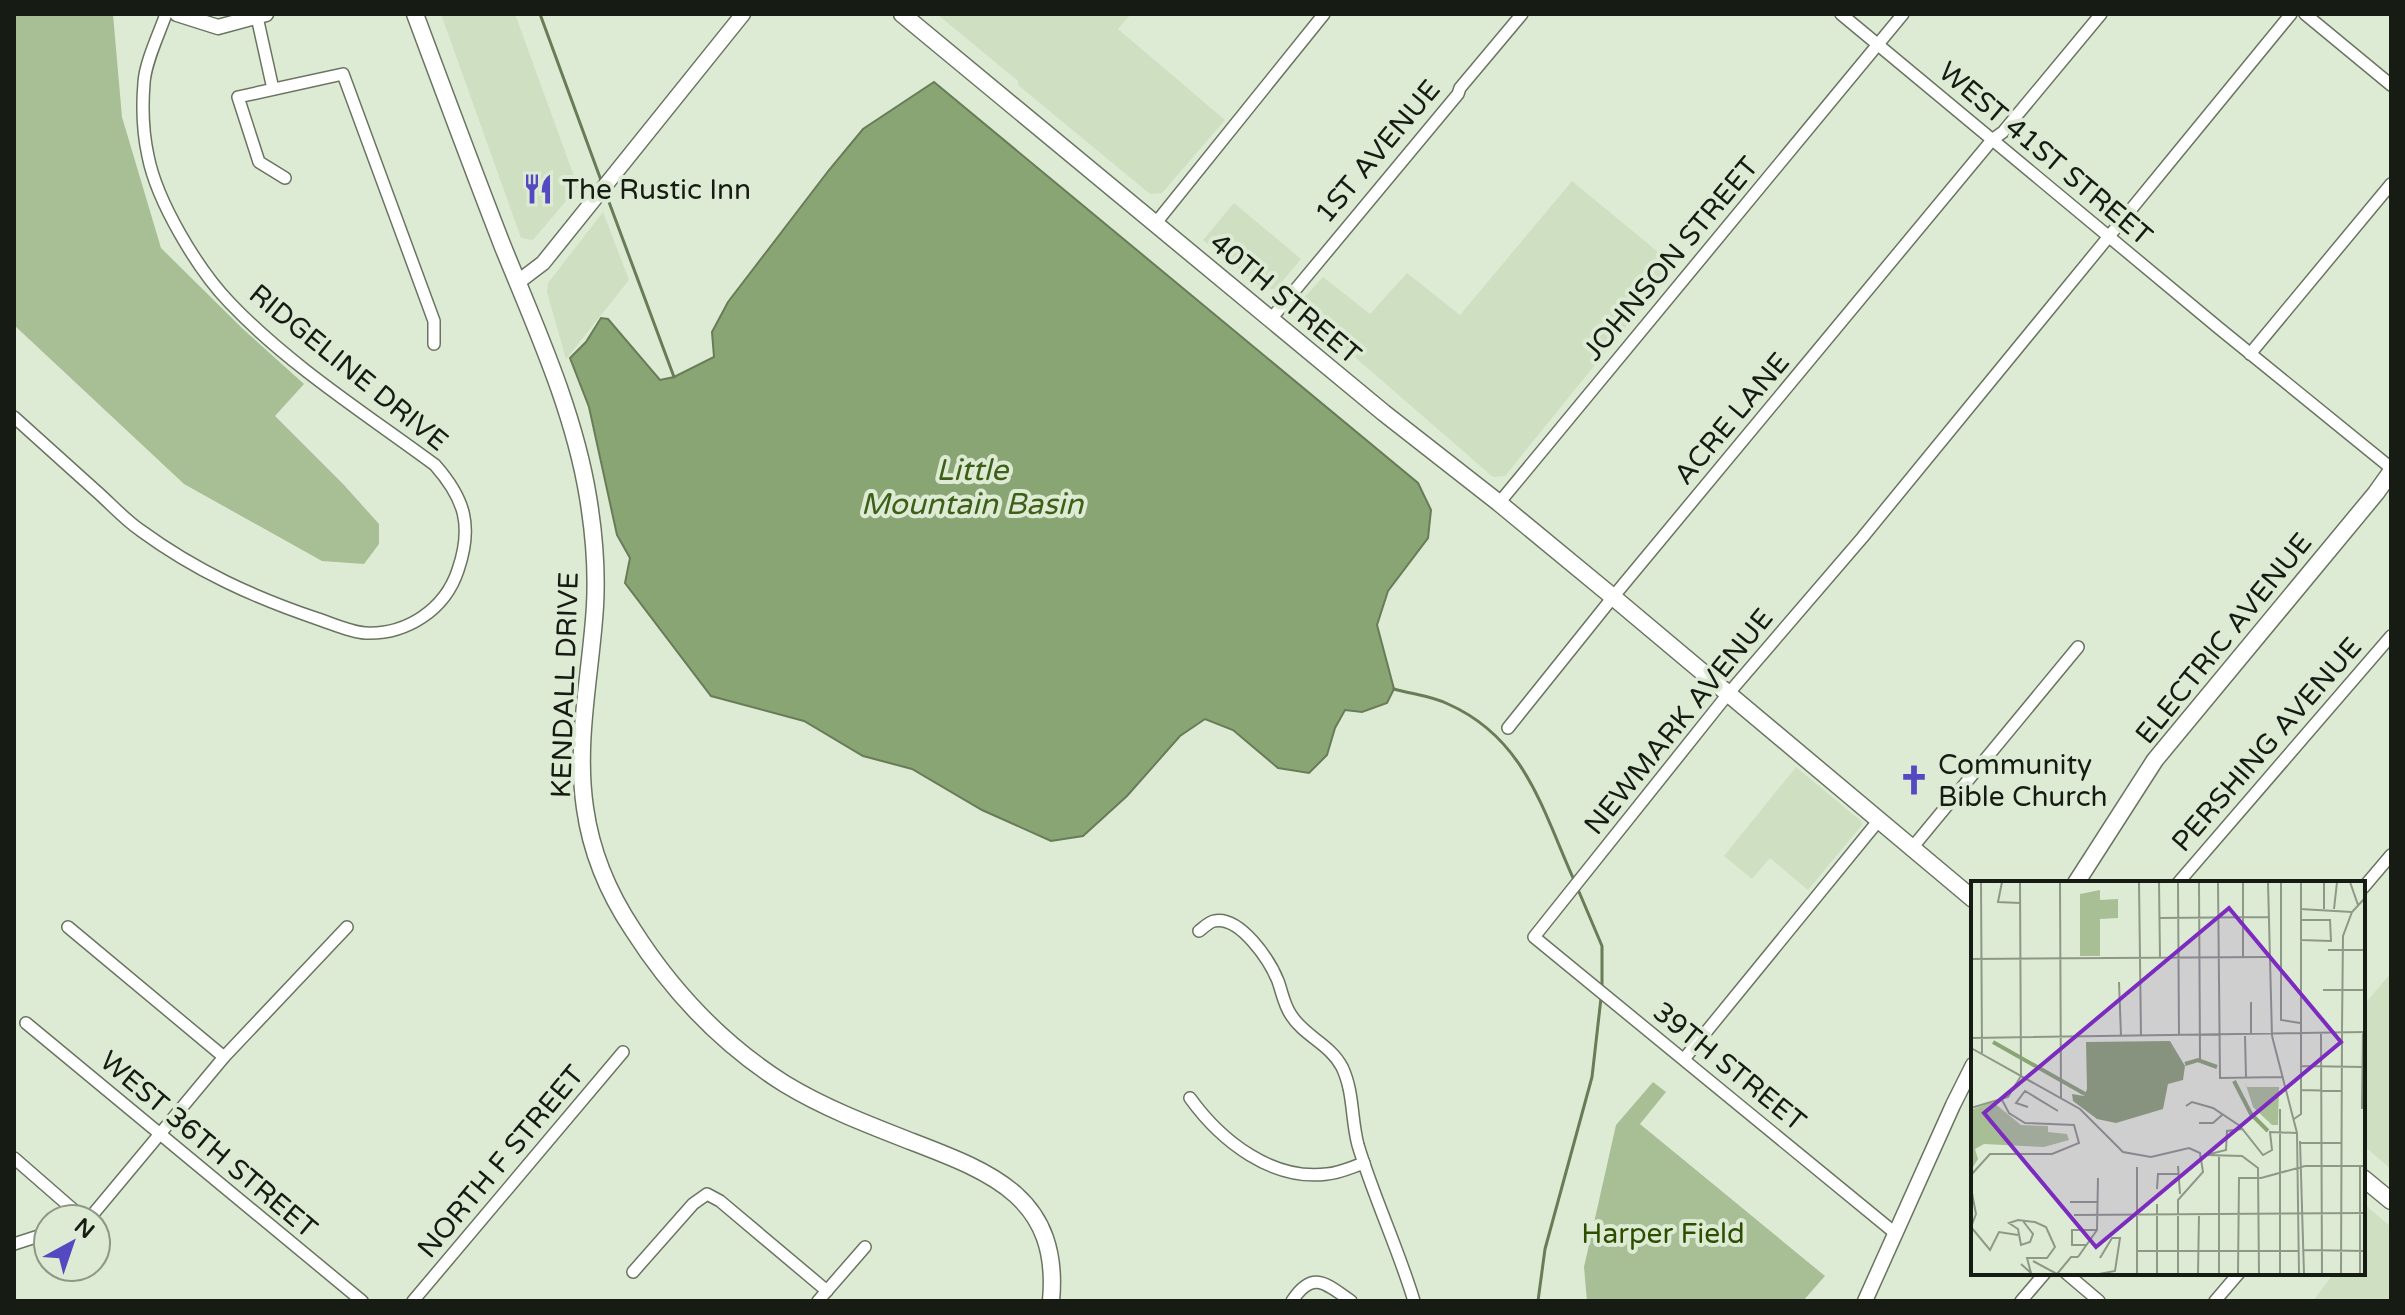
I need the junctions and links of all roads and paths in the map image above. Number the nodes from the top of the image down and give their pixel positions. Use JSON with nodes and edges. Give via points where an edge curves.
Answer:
{"nodes":[{"id":1,"x":166,"y":14,"type":"edge"},
{"id":2,"x":177,"y":14,"type":"edge"},
{"id":3,"x":415,"y":14,"type":"edge"},
{"id":4,"x":743,"y":14,"type":"edge"},
{"id":5,"x":902,"y":14,"type":"edge"},
{"id":6,"x":1324,"y":14,"type":"edge"},
{"id":7,"x":1522,"y":14,"type":"edge"},
{"id":8,"x":1841,"y":14,"type":"edge"},
{"id":9,"x":1903,"y":14,"type":"edge"},
{"id":10,"x":2101,"y":14,"type":"edge"},
{"id":11,"x":2291,"y":14,"type":"edge"},
{"id":12,"x":2305,"y":14,"type":"edge"},
{"id":13,"x":261,"y":16,"type":"edge"},
{"id":14,"x":1878,"y":44,"type":"junction"},
{"id":15,"x":2391,"y":85,"type":"edge"},
{"id":16,"x":273,"y":89,"type":"junction"},
{"id":17,"x":1992,"y":140,"type":"junction"},
{"id":18,"x":285,"y":178,"type":"dead end"},
{"id":19,"x":2391,"y":184,"type":"edge"},
{"id":20,"x":1155,"y":224,"type":"junction"},
{"id":21,"x":2110,"y":238,"type":"junction"},
{"id":22,"x":518,"y":282,"type":"junction"},
{"id":23,"x":1271,"y":319,"type":"junction"},
{"id":24,"x":434,"y":344,"type":"dead end"},
{"id":25,"x":2250,"y":354,"type":"junction"},
{"id":26,"x":14,"y":417,"type":"edge"},
{"id":27,"x":2391,"y":470,"type":"edge"},
{"id":28,"x":1499,"y":503,"type":"junction"},
{"id":29,"x":1613,"y":597,"type":"junction"},
{"id":30,"x":2391,"y":636,"type":"edge"},
{"id":31,"x":2078,"y":647,"type":"dead end"},
{"id":32,"x":1728,"y":694,"type":"junction"},
{"id":33,"x":1508,"y":728,"type":"dead end"},
{"id":34,"x":1879,"y":820,"type":"junction"},
{"id":35,"x":1912,"y":848,"type":"junction"},
{"id":36,"x":2391,"y":855,"type":"edge"},
{"id":37,"x":2077,"y":881,"type":"edge"},
{"id":38,"x":2180,"y":881,"type":"edge"},
{"id":39,"x":2365,"y":886,"type":"edge"},
{"id":40,"x":1971,"y":897,"type":"edge"},
{"id":41,"x":68,"y":927,"type":"dead end"},
{"id":42,"x":347,"y":927,"type":"dead end"},
{"id":43,"x":1199,"y":931,"type":"dead end"},
{"id":44,"x":1534,"y":937,"type":"joint"},
{"id":45,"x":26,"y":1023,"type":"dead end"},
{"id":46,"x":623,"y":1052,"type":"dead end"},
{"id":47,"x":224,"y":1057,"type":"junction"},
{"id":48,"x":1684,"y":1059,"type":"junction"},
{"id":49,"x":1971,"y":1069,"type":"edge"},
{"id":50,"x":1190,"y":1098,"type":"dead end"},
{"id":51,"x":160,"y":1135,"type":"junction"},
{"id":52,"x":14,"y":1158,"type":"edge"},
{"id":53,"x":1364,"y":1163,"type":"junction"},
{"id":54,"x":2365,"y":1180,"type":"edge"},
{"id":55,"x":2391,"y":1201,"type":"edge"},
{"id":56,"x":68,"y":1203,"type":"edge"},
{"id":57,"x":101,"y":1203,"type":"edge"},
{"id":58,"x":1895,"y":1233,"type":"junction"},
{"id":59,"x":865,"y":1247,"type":"dead end"},
{"id":60,"x":633,"y":1272,"type":"dead end"},
{"id":61,"x":2043,"y":1275,"type":"edge"},
{"id":62,"x":2068,"y":1275,"type":"edge"},
{"id":63,"x":2237,"y":1275,"type":"edge"},
{"id":64,"x":827,"y":1291,"type":"junction"},
{"id":65,"x":362,"y":1301,"type":"edge"},
{"id":66,"x":413,"y":1301,"type":"edge"},
{"id":67,"x":818,"y":1301,"type":"edge"},
{"id":68,"x":1051,"y":1301,"type":"edge"},
{"id":69,"x":1292,"y":1301,"type":"edge"},
{"id":70,"x":1351,"y":1301,"type":"edge"},
{"id":71,"x":1414,"y":1301,"type":"edge"},
{"id":72,"x":1865,"y":1301,"type":"edge"},
{"id":73,"x":2021,"y":1301,"type":"edge"},
{"id":74,"x":2099,"y":1301,"type":"edge"},
{"id":75,"x":2215,"y":1301,"type":"edge"}],
"edges":[{"from":1,"to":26,"type":"street","name":"RIDGELINE DRIVE","via":[[144,80],[143,118],[148,158],[166,207],[229,302],[276,347],[435,465],[452,485],[466,529],[454,582],[439,603],[404,629],[361,633],[303,614],[192,566],[137,528]]},
{"from":2,"to":13,"type":"street","via":[[218,27]]},
{"from":3,"to":22,"type":"main road","name":"KENDALL DRIVE"},
{"from":4,"to":22,"type":"street","via":[[543,263]]},
{"from":5,"to":20,"type":"main road","name":"40TH STREET"},
{"from":6,"to":20,"type":"street"},
{"from":7,"to":23,"type":"street","name":"1ST AVENUE"},
{"from":8,"to":14,"type":"street","name":"WEST 41ST STREET"},
{"from":9,"to":14,"type":"street","name":"JOHNSON STREET"},
{"from":10,"to":17,"type":"street","name":"ACRE LANE"},
{"from":11,"to":21,"type":"street","name":"NEWMARK AVENUE"},
{"from":12,"to":15,"type":"street"},
{"from":13,"to":16,"type":"street"},
{"from":14,"to":17,"type":"street","name":"WEST 41ST STREET"},
{"from":14,"to":28,"type":"street","name":"JOHNSON STREET"},
{"from":16,"to":18,"type":"street","via":[[238,97],[259,162]]},
{"from":16,"to":24,"type":"street","via":[[343,74],[434,321]]},
{"from":17,"to":21,"type":"street","name":"WEST 41ST STREET"},
{"from":17,"to":29,"type":"street","name":"ACRE LANE"},
{"from":19,"to":25,"type":"street"},
{"from":20,"to":23,"type":"main road","name":"40TH STREET"},
{"from":21,"to":25,"type":"street","name":"WEST 41ST STREET"},
{"from":21,"to":32,"type":"street","name":"NEWMARK AVENUE"},
{"from":22,"to":68,"type":"main road","name":"KENDALL DRIVE","via":[[570,425],[588,497],[595,603],[582,780],[592,843],[614,897],[668,980],[751,1059],[823,1105],[974,1167],[1016,1195],[1035,1216],[1049,1247]]},
{"from":23,"to":28,"type":"main road","name":"40TH STREET"},
{"from":25,"to":27,"type":"street","name":"WEST 41ST STREET"},
{"from":27,"to":37,"type":"main road","name":"ELECTRIC AVENUE","via":[[2155,760]]},
{"from":28,"to":29,"type":"main road","name":"40TH STREET"},
{"from":29,"to":32,"type":"main road","name":"40TH STREET"},
{"from":29,"to":33,"type":"street","name":"ACRE LANE"},
{"from":30,"to":38,"type":"street","name":"PERSHING AVENUE"},
{"from":31,"to":35,"type":"street"},
{"from":32,"to":34,"type":"main road","name":"40TH STREET"},
{"from":32,"to":44,"type":"street","name":"NEWMARK AVENUE"},
{"from":34,"to":35,"type":"main road","name":"40TH STREET"},
{"from":34,"to":48,"type":"street"},
{"from":35,"to":40,"type":"main road","name":"40TH STREET"},
{"from":36,"to":39,"type":"street"},
{"from":41,"to":47,"type":"street"},
{"from":42,"to":47,"type":"street"},
{"from":43,"to":53,"type":"street","via":[[1214,921],[1229,923],[1265,955],[1292,1017],[1342,1068]]},
{"from":44,"to":48,"type":"street","name":"39TH STREET"},
{"from":45,"to":51,"type":"street","name":"WEST 36TH STREET"},
{"from":46,"to":66,"type":"street","name":"NORTH F STREET"},
{"from":47,"to":51,"type":"street"},
{"from":48,"to":58,"type":"street","name":"39TH STREET"},
{"from":49,"to":58,"type":"street"},
{"from":50,"to":53,"type":"street","via":[[1241,1150],[1273,1166],[1316,1175]]},
{"from":51,"to":57,"type":"street"},
{"from":51,"to":65,"type":"street","name":"WEST 36TH STREET"},
{"from":52,"to":56,"type":"street"},
{"from":53,"to":71,"type":"street"},
{"from":54,"to":55,"type":"main road"},
{"from":58,"to":72,"type":"street"},
{"from":59,"to":64,"type":"street"},
{"from":60,"to":64,"type":"street","via":[[707,1194]]},
{"from":61,"to":73,"type":"street"},
{"from":62,"to":74,"type":"street"},
{"from":63,"to":75,"type":"street"},
{"from":64,"to":67,"type":"street"},
{"from":69,"to":70,"type":"street","via":[[1315,1281]]}]}
